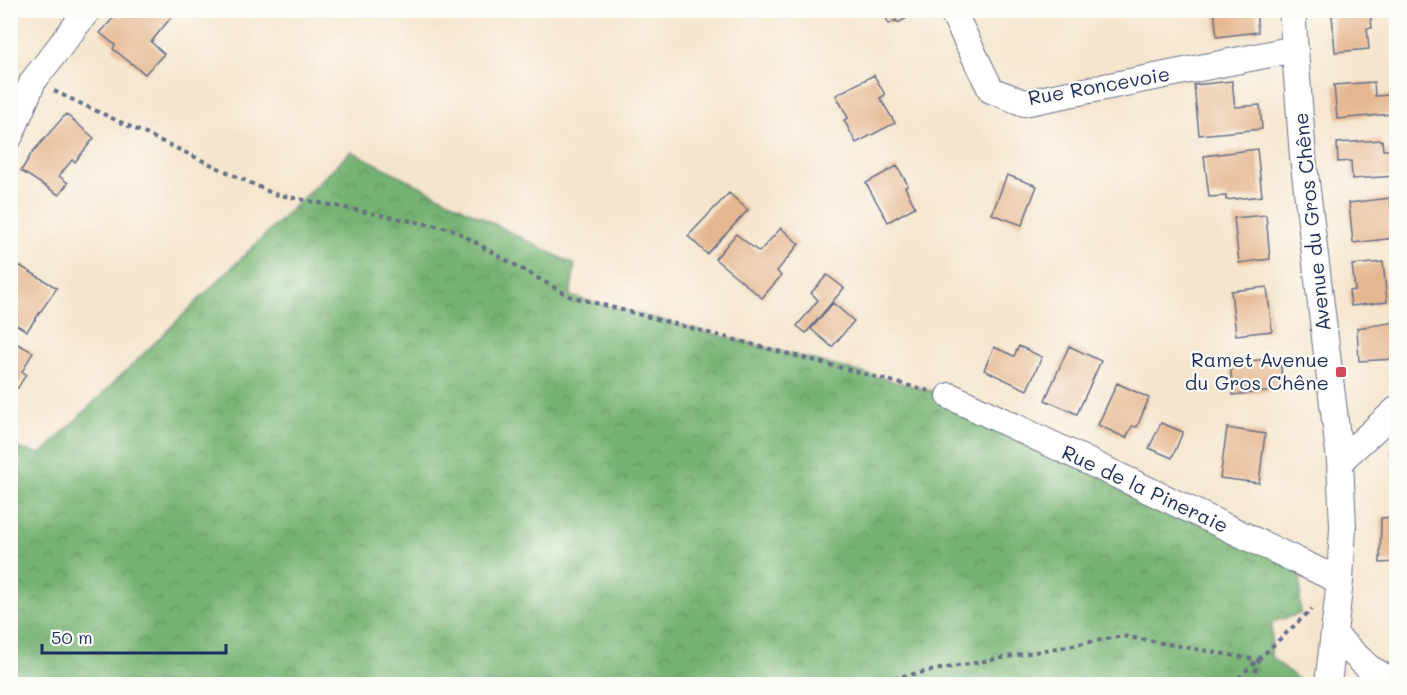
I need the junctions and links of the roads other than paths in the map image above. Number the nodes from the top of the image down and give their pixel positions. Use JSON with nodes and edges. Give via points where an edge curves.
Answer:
{"nodes":[{"id":1,"x":88,"y":10,"type":"edge"},
{"id":2,"x":952,"y":10,"type":"edge"},
{"id":3,"x":1292,"y":10,"type":"edge"},
{"id":4,"x":1295,"y":49,"type":"junction"},
{"id":5,"x":10,"y":136,"type":"edge"},
{"id":6,"x":950,"y":396,"type":"road end"},
{"id":7,"x":1396,"y":410,"type":"edge"},
{"id":8,"x":1340,"y":461,"type":"junction"},
{"id":9,"x":1340,"y":581,"type":"junction"},
{"id":10,"x":1334,"y":635,"type":"junction"},
{"id":11,"x":1396,"y":683,"type":"edge"},
{"id":12,"x":1328,"y":684,"type":"edge"}],
"edges":[{"from":1,"to":5,"type":"street","via":[[33,81]]},
{"from":2,"to":4,"type":"street","name":"Rue Roncevoie","via":[[991,90],[1024,103]]},
{"from":3,"to":4,"type":"street","name":"Avenue du Gros Chêne"},
{"from":4,"to":8,"type":"street","name":"Avenue du Gros Chêne","via":[[1303,157]]},
{"from":6,"to":9,"type":"street","name":"Rue de la Pineraie"},
{"from":7,"to":8,"type":"street"},
{"from":8,"to":9,"type":"street","name":"Avenue du Gros Chêne"},
{"from":9,"to":10,"type":"street","name":"Avenue du Gros Chêne"},
{"from":10,"to":11,"type":"street","via":[[1369,668]]},
{"from":10,"to":12,"type":"street","name":"Avenue du Gros Chêne"}]}
